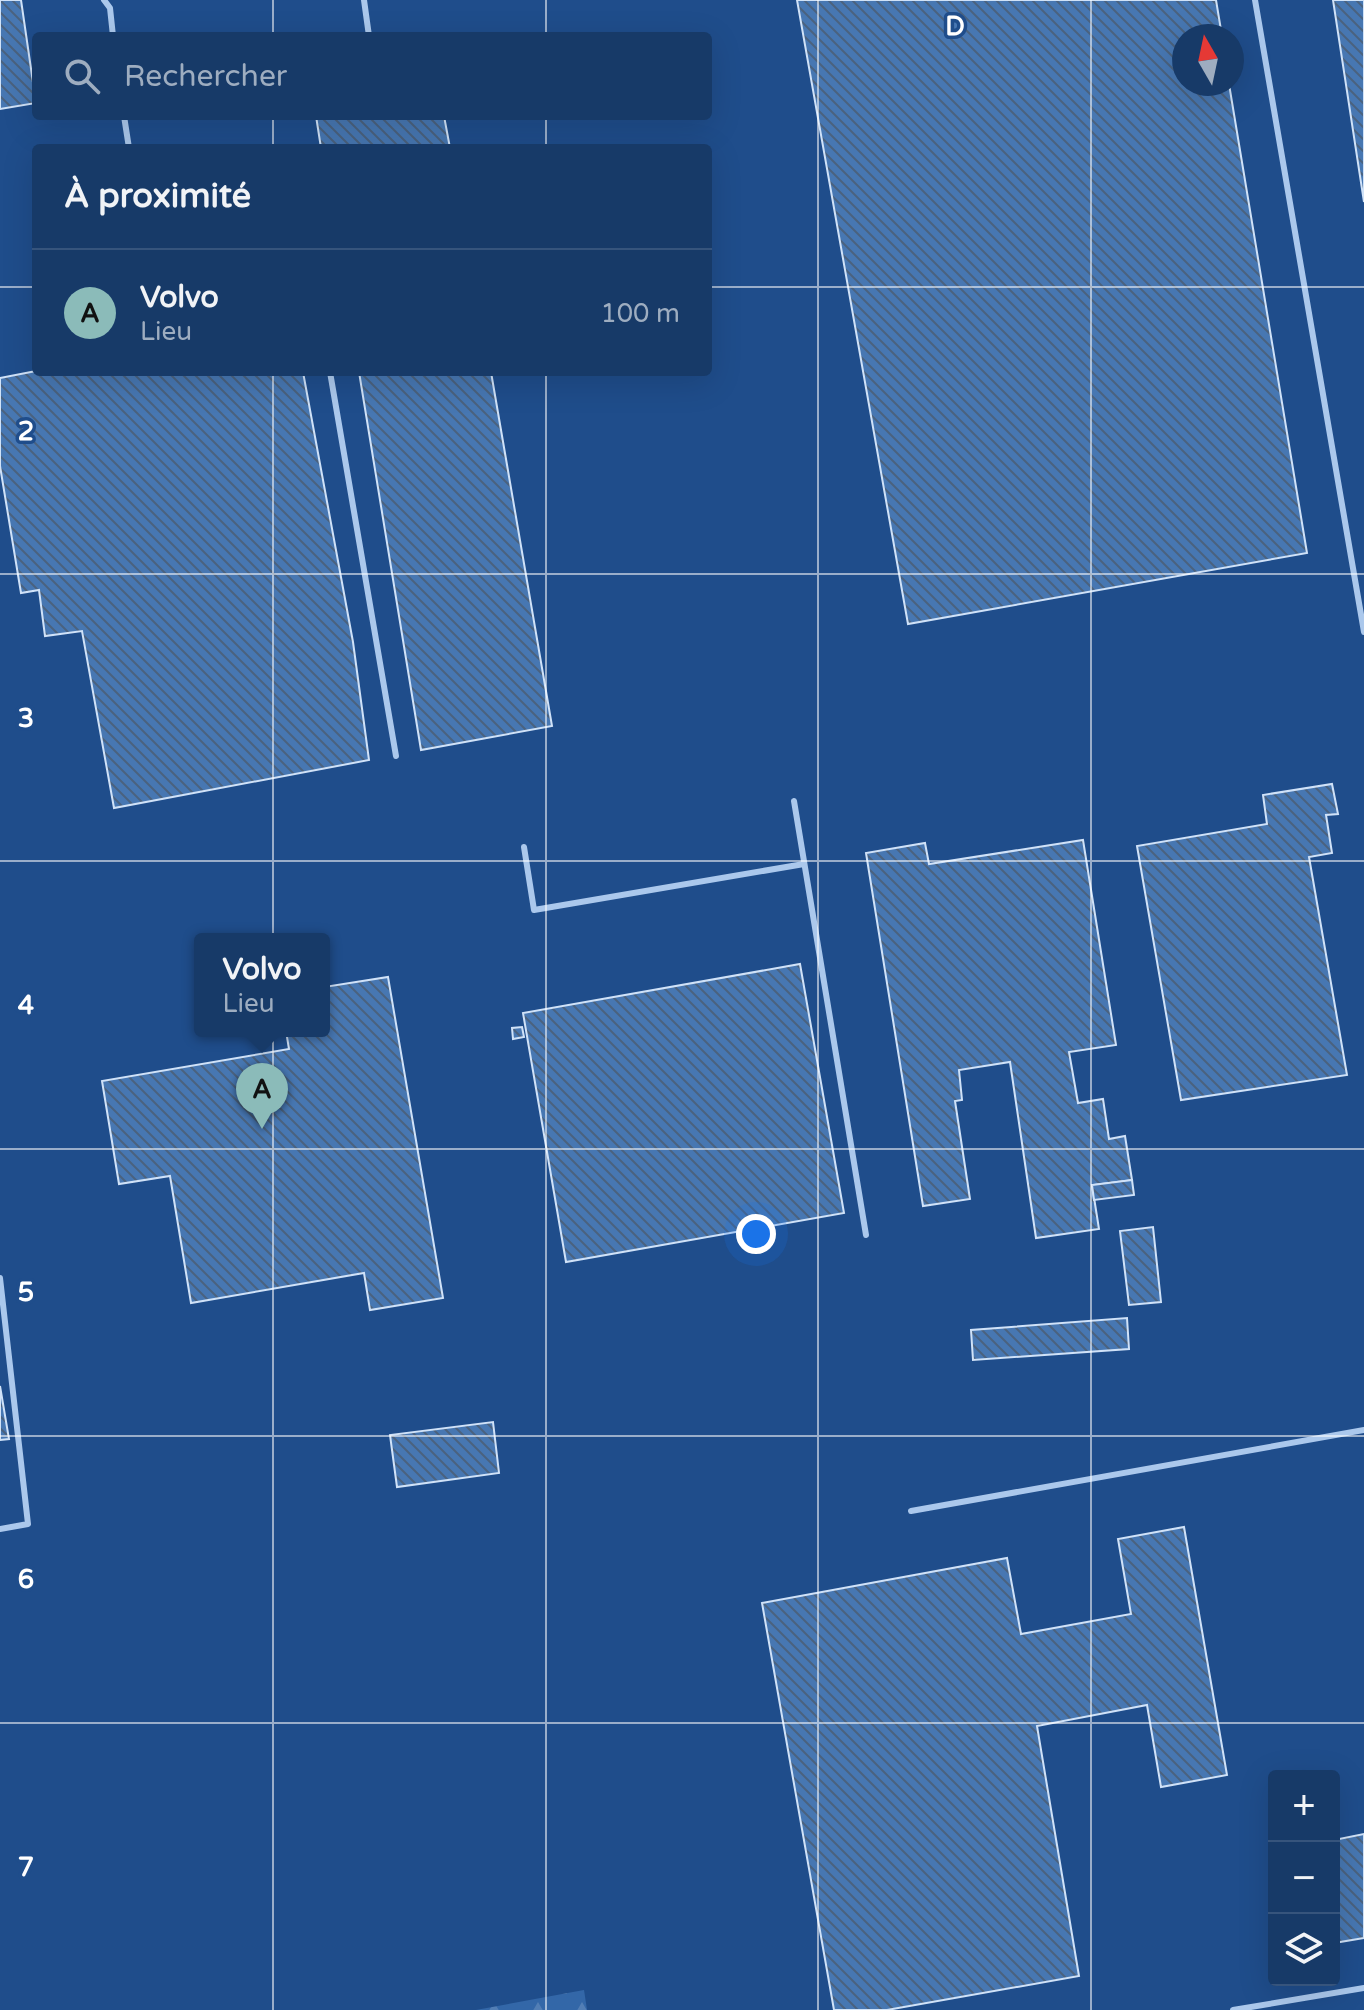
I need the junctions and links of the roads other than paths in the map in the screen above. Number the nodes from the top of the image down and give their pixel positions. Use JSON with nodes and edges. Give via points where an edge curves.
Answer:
{"nodes":[{"id":1,"x":104,"y":0,"type":"edge"},
{"id":2,"x":364,"y":0,"type":"edge"},
{"id":3,"x":1255,"y":0,"type":"edge"},
{"id":4,"x":113,"y":32,"type":"edge"},
{"id":5,"x":368,"y":32,"type":"edge"},
{"id":6,"x":125,"y":120,"type":"edge"},
{"id":7,"x":128,"y":144,"type":"edge"},
{"id":8,"x":331,"y":376,"type":"edge"},
{"id":9,"x":1364,"y":632,"type":"edge"},
{"id":10,"x":396,"y":756,"type":"dead end"},
{"id":11,"x":794,"y":801,"type":"dead end"},
{"id":12,"x":524,"y":847,"type":"dead end"},
{"id":13,"x":804,"y":864,"type":"junction"},
{"id":14,"x":866,"y":1235,"type":"dead end"},
{"id":15,"x":0,"y":1278,"type":"edge"},
{"id":16,"x":1364,"y":1430,"type":"edge"},
{"id":17,"x":911,"y":1511,"type":"dead end"},
{"id":18,"x":0,"y":1529,"type":"edge"},
{"id":19,"x":1364,"y":1988,"type":"edge"},
{"id":20,"x":1233,"y":2010,"type":"edge"}],
"edges":[{"from":1,"to":4,"type":"lane"},
{"from":2,"to":5,"type":"lane"},
{"from":3,"to":9,"type":"lane"},
{"from":6,"to":7,"type":"lane"},
{"from":8,"to":10,"type":"lane"},
{"from":11,"to":13,"type":"lane"},
{"from":12,"to":13,"type":"lane","via":[[534,910]]},
{"from":13,"to":14,"type":"lane"},
{"from":15,"to":18,"type":"lane","via":[[28,1524]]},
{"from":16,"to":17,"type":"lane"},
{"from":19,"to":20,"type":"lane"}]}
